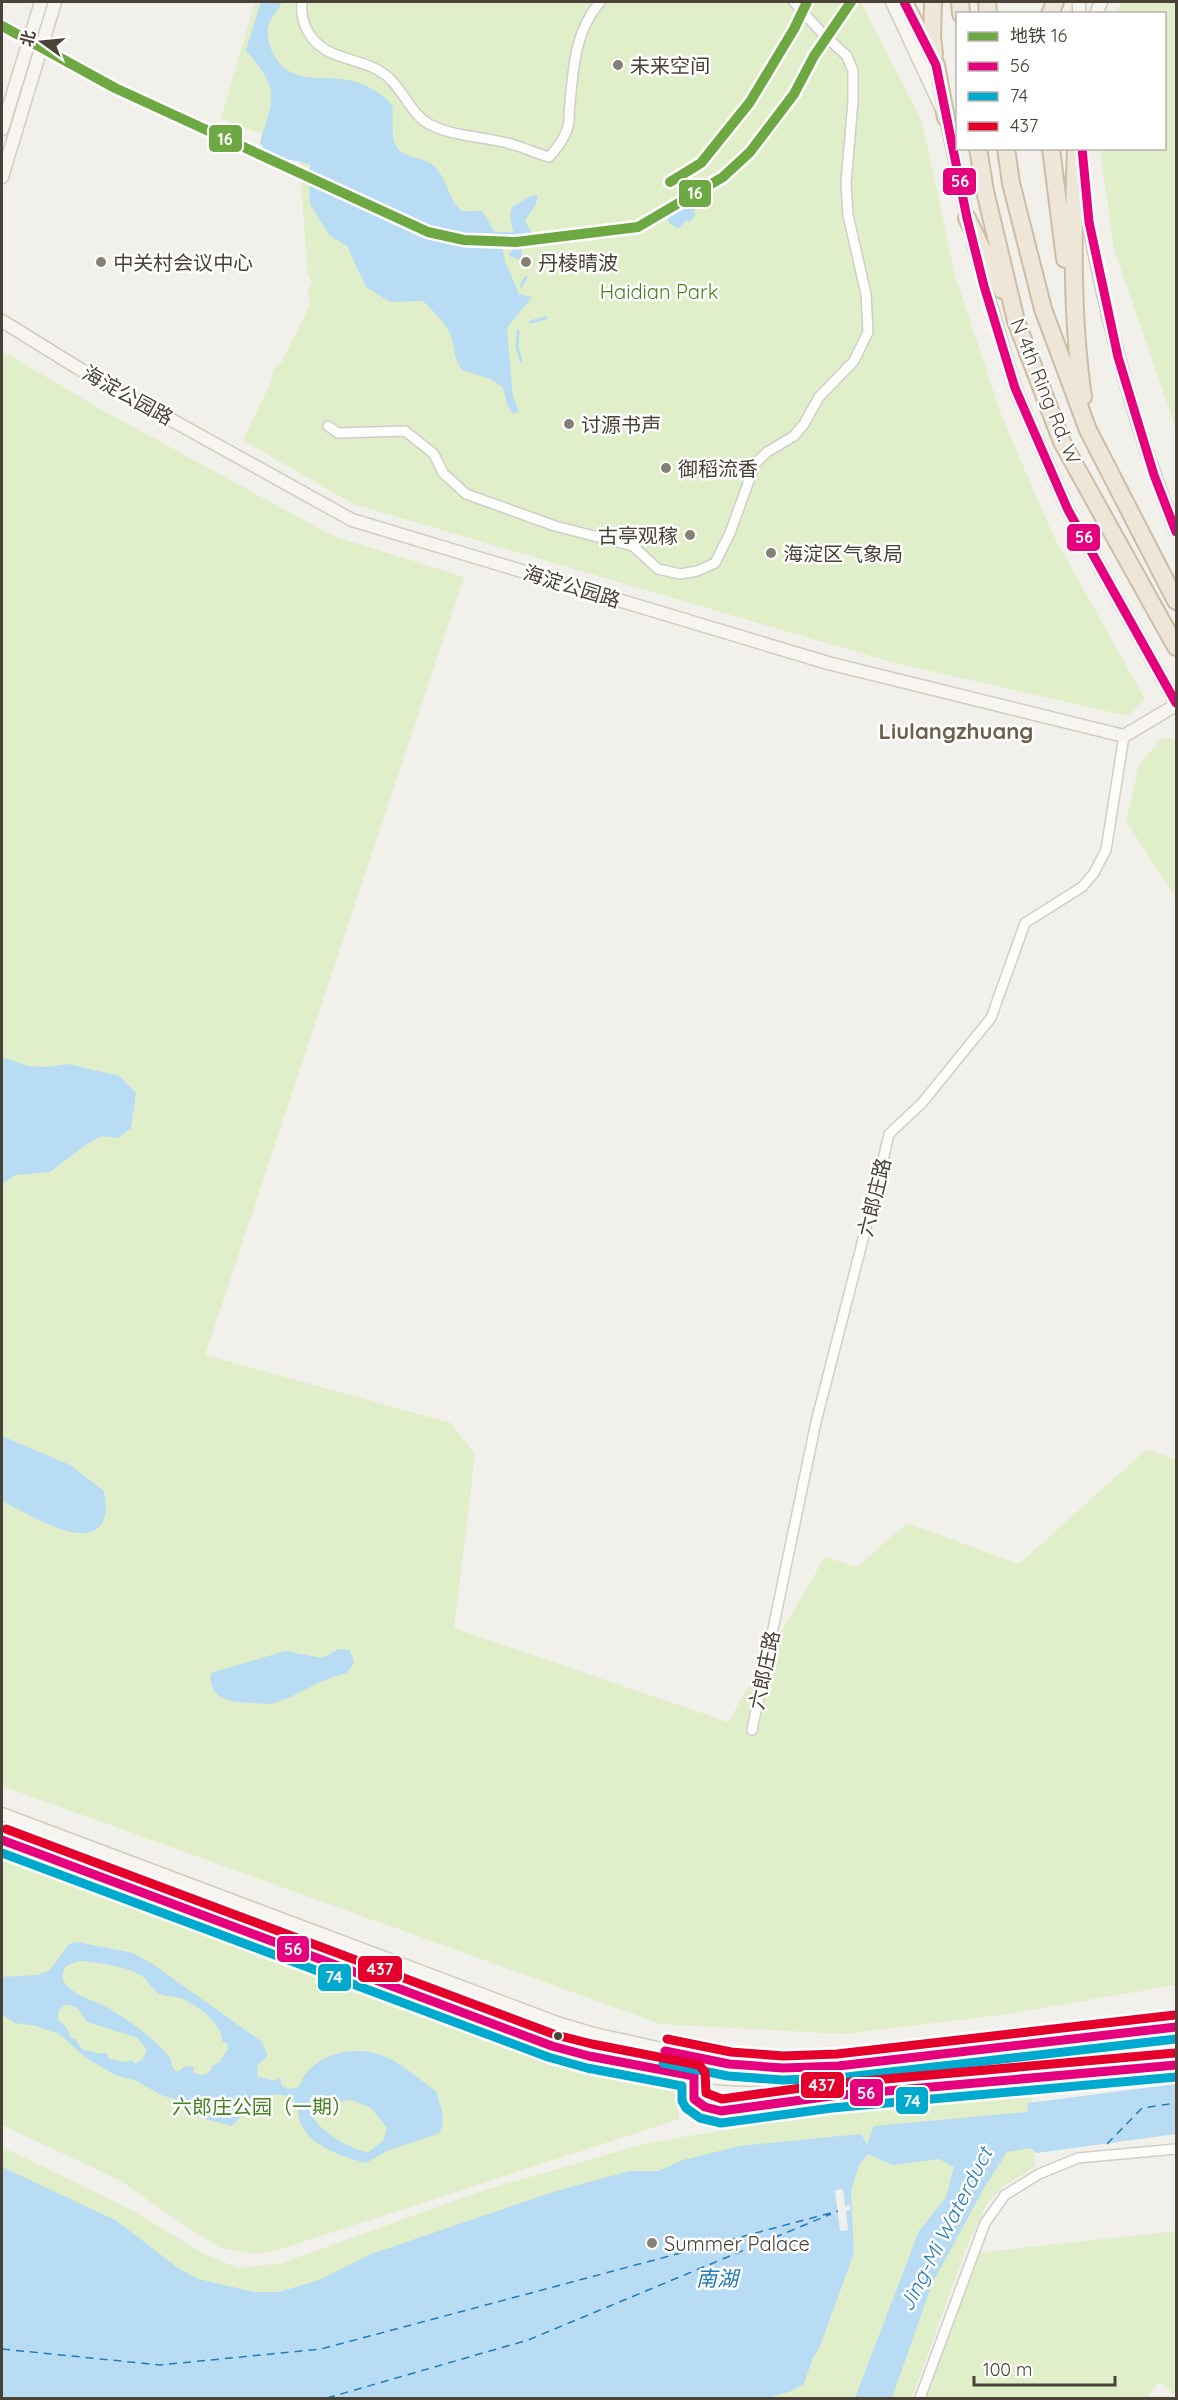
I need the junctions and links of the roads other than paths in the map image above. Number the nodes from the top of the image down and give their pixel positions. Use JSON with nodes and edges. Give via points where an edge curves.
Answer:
{"nodes":[{"id":1,"x":40,"y":2,"type":"edge"},
{"id":2,"x":55,"y":2,"type":"edge"},
{"id":3,"x":302,"y":2,"type":"edge"},
{"id":4,"x":600,"y":2,"type":"edge"},
{"id":5,"x":794,"y":2,"type":"edge"},
{"id":6,"x":892,"y":2,"type":"edge"},
{"id":7,"x":904,"y":2,"type":"edge"},
{"id":8,"x":933,"y":2,"type":"edge"},
{"id":9,"x":936,"y":65,"type":"junction"},
{"id":10,"x":946,"y":118,"type":"junction"},
{"id":11,"x":2,"y":129,"type":"edge"},
{"id":12,"x":978,"y":150,"type":"edge"},
{"id":13,"x":1006,"y":150,"type":"edge"},
{"id":14,"x":1051,"y":150,"type":"edge"},
{"id":15,"x":1076,"y":150,"type":"edge"},
{"id":16,"x":1082,"y":150,"type":"edge"},
{"id":17,"x":2,"y":177,"type":"edge"},
{"id":18,"x":967,"y":218,"type":"junction"},
{"id":19,"x":2,"y":321,"type":"edge"},
{"id":20,"x":1016,"y":321,"type":"junction"},
{"id":21,"x":1076,"y":340,"type":"junction"},
{"id":22,"x":328,"y":426,"type":"dead end"},
{"id":23,"x":1088,"y":430,"type":"junction"},
{"id":24,"x":1176,"y":532,"type":"edge"},
{"id":25,"x":1176,"y":601,"type":"edge"},
{"id":26,"x":1176,"y":648,"type":"edge"},
{"id":27,"x":1176,"y":704,"type":"edge"},
{"id":28,"x":1124,"y":736,"type":"junction"},
{"id":29,"x":752,"y":1730,"type":"dead end"},
{"id":30,"x":2,"y":1814,"type":"edge"},
{"id":31,"x":2,"y":1840,"type":"edge"},
{"id":32,"x":1176,"y":2027,"type":"edge"},
{"id":33,"x":1176,"y":2039,"type":"edge"},
{"id":34,"x":696,"y":2058,"type":"junction"},
{"id":35,"x":1176,"y":2065,"type":"edge"},
{"id":36,"x":694,"y":2076,"type":"junction"},
{"id":37,"x":1176,"y":2149,"type":"edge"},
{"id":38,"x":920,"y":2398,"type":"edge"}],
"edges":[{"from":1,"to":11,"type":"street"},
{"from":2,"to":17,"type":"street"},
{"from":3,"to":4,"type":"street","via":[[304,25],[312,41],[389,77],[429,124],[514,144],[549,157],[570,122],[577,48],[582,28]]},
{"from":5,"to":22,"type":"street","via":[[847,56],[853,71],[846,183],[848,215],[866,294],[868,333],[854,361],[819,397],[794,436],[755,464],[715,563],[680,574],[658,568],[633,546],[555,526],[466,494],[443,473],[434,454],[405,431],[338,433]]},
{"from":6,"to":10,"type":"street"},
{"from":7,"to":9,"type":"highway"},
{"from":8,"to":9,"type":"highway"},
{"from":9,"to":10,"type":"highway"},
{"from":10,"to":18,"type":"street"},
{"from":12,"to":20,"type":"highway","name":"N 4th Ring Rd. W"},
{"from":13,"to":23,"type":"highway","name":"N 4th Ring Rd. W","via":[[1043,309]]},
{"from":14,"to":21,"type":"highway"},
{"from":15,"to":21,"type":"highway"},
{"from":16,"to":24,"type":"street","via":[[1089,222],[1118,357]]},
{"from":18,"to":20,"type":"highway"},
{"from":18,"to":27,"type":"street","via":[[1015,388],[1068,510]]},
{"from":19,"to":28,"type":"street","name":"海淀公园路","via":[[78,368],[352,520],[828,663]]},
{"from":20,"to":26,"type":"highway","name":"N 4th Ring Rd. W","via":[[1062,442]]},
{"from":21,"to":23,"type":"highway"},
{"from":23,"to":25,"type":"highway","name":"N 4th Ring Rd. W"},
{"from":27,"to":28,"type":"street"},
{"from":28,"to":29,"type":"street","name":"六郎庄路","via":[[1106,850],[1094,873],[1083,887],[1025,923],[991,1018],[922,1103],[889,1134],[816,1422]]},
{"from":30,"to":34,"type":"street","via":[[560,2024]]},
{"from":31,"to":36,"type":"street","via":[[552,2046]]},
{"from":32,"to":34,"type":"street","via":[[838,2066],[783,2068]]},
{"from":33,"to":36,"type":"street","via":[[838,2078],[783,2081]]},
{"from":34,"to":36,"type":"street"},
{"from":35,"to":36,"type":"street","via":[[721,2111],[694,2099]]},
{"from":37,"to":38,"type":"street","via":[[1078,2158],[1039,2174],[1005,2195],[985,2223]]}]}
